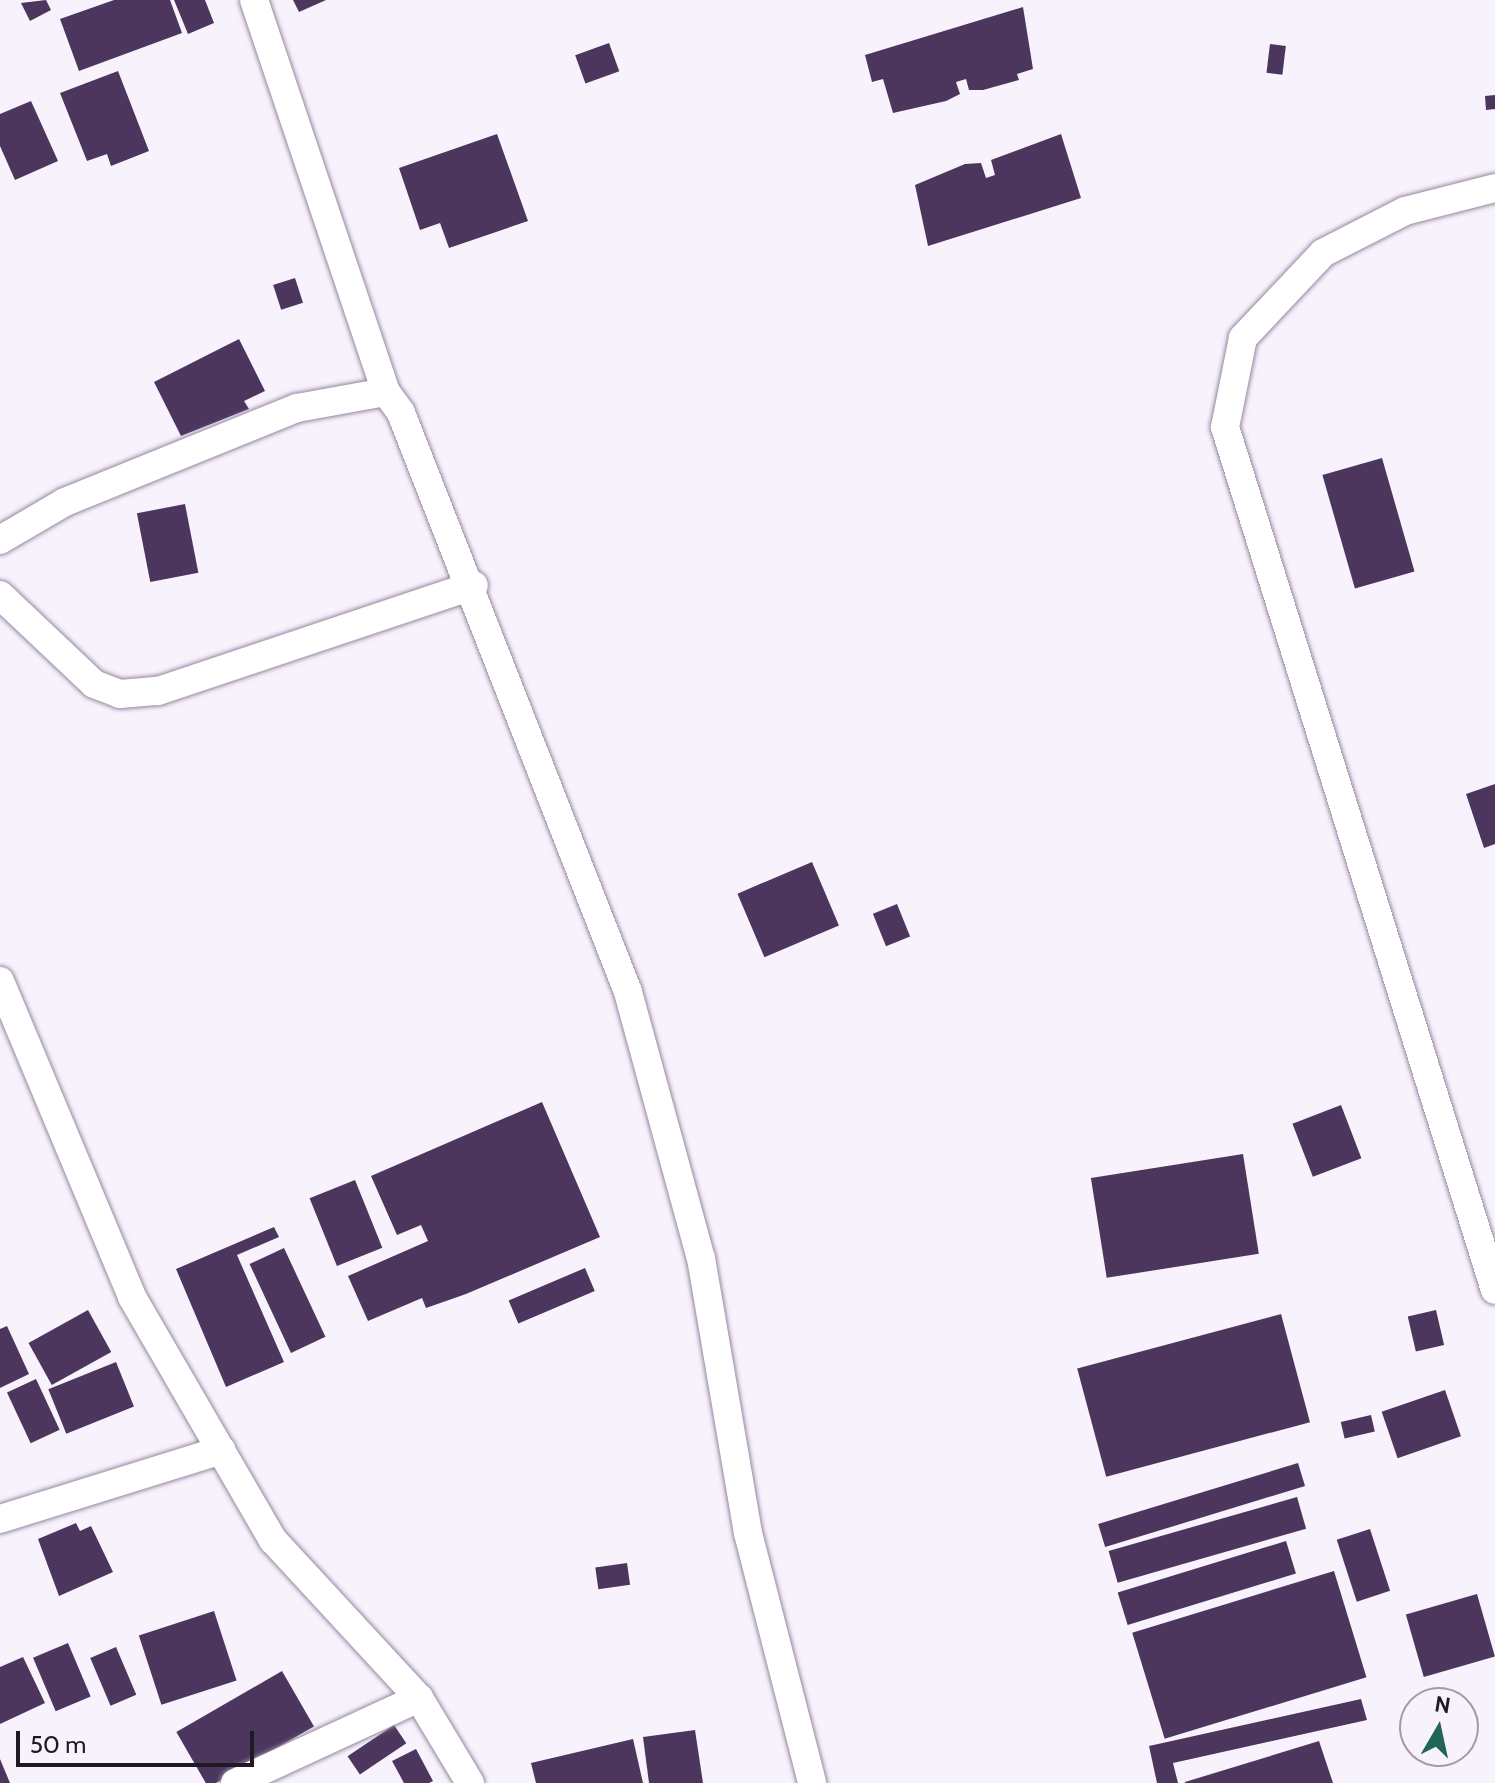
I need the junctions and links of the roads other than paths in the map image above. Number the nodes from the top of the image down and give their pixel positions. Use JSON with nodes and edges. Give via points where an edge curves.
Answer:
{"nodes":[{"id":1,"x":254,"y":0,"type":"edge"},
{"id":2,"x":1495,"y":188,"type":"edge"},
{"id":3,"x":386,"y":392,"type":"junction"},
{"id":4,"x":0,"y":540,"type":"edge"},
{"id":5,"x":474,"y":585,"type":"junction"},
{"id":6,"x":0,"y":595,"type":"edge"},
{"id":7,"x":0,"y":981,"type":"edge"},
{"id":8,"x":1495,"y":1290,"type":"edge"},
{"id":9,"x":222,"y":1450,"type":"junction"},
{"id":10,"x":0,"y":1519,"type":"edge"},
{"id":11,"x":419,"y":1698,"type":"junction"},
{"id":12,"x":235,"y":1783,"type":"edge"},
{"id":13,"x":470,"y":1783,"type":"edge"},
{"id":14,"x":812,"y":1783,"type":"edge"}],
"edges":[{"from":1,"to":3,"type":"street"},
{"from":2,"to":8,"type":"street","via":[[1405,211],[1323,253],[1243,338],[1225,427]]},
{"from":3,"to":4,"type":"street","via":[[297,408],[65,502]]},
{"from":3,"to":5,"type":"street"},
{"from":5,"to":6,"type":"street","via":[[158,691],[120,694],[94,684]]},
{"from":5,"to":14,"type":"street","via":[[628,992],[655,1084],[701,1258],[748,1533]]},
{"from":7,"to":9,"type":"street","via":[[132,1297]]},
{"from":9,"to":10,"type":"street"},
{"from":9,"to":11,"type":"street","via":[[292,1567]]},
{"from":11,"to":12,"type":"street","via":[[336,1742]]},
{"from":11,"to":13,"type":"street"}]}
